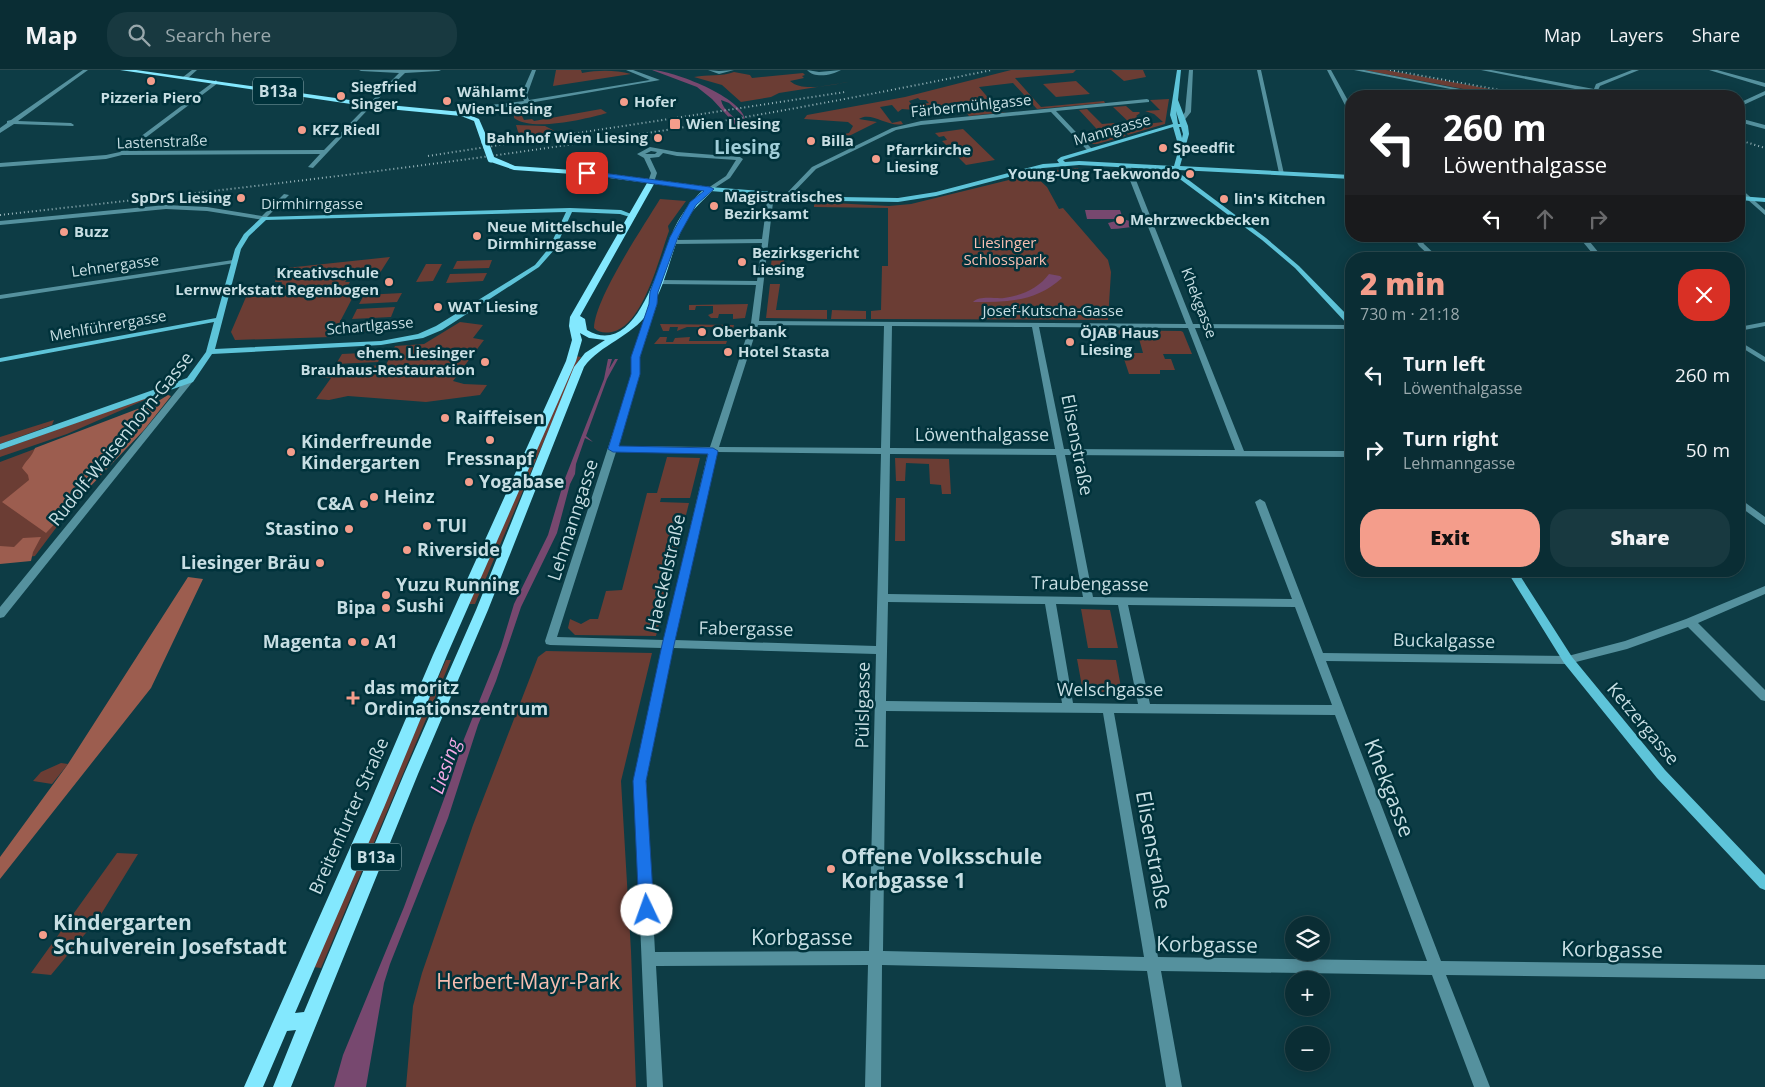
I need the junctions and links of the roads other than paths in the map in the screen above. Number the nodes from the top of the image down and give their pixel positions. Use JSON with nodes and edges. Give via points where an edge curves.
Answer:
{"nodes":[{"id":1,"x":86,"y":70,"type":"edge"},
{"id":2,"x":123,"y":70,"type":"edge"},
{"id":3,"x":195,"y":70,"type":"edge"},
{"id":4,"x":361,"y":70,"type":"edge"},
{"id":5,"x":439,"y":70,"type":"edge"},
{"id":6,"x":534,"y":70,"type":"edge"},
{"id":7,"x":628,"y":70,"type":"edge"},
{"id":8,"x":710,"y":70,"type":"edge"},
{"id":9,"x":732,"y":70,"type":"edge"},
{"id":10,"x":810,"y":70,"type":"edge"},
{"id":11,"x":839,"y":70,"type":"edge"},
{"id":12,"x":1179,"y":70,"type":"edge"},
{"id":13,"x":1191,"y":70,"type":"edge"},
{"id":14,"x":1260,"y":70,"type":"edge"},
{"id":15,"x":1329,"y":70,"type":"edge"},
{"id":16,"x":1356,"y":70,"type":"edge"},
{"id":17,"x":1483,"y":70,"type":"edge"},
{"id":18,"x":1637,"y":70,"type":"edge"},
{"id":19,"x":1711,"y":70,"type":"edge"},
{"id":20,"x":404,"y":71,"type":"edge"},
{"id":21,"x":185,"y":78,"type":"junction"},
{"id":22,"x":216,"y":82,"type":"junction"},
{"id":23,"x":1765,"y":85,"type":"edge"},
{"id":24,"x":1454,"y":90,"type":"edge"},
{"id":25,"x":1590,"y":90,"type":"edge"},
{"id":26,"x":1596,"y":90,"type":"edge"},
{"id":27,"x":1765,"y":93,"type":"edge"},
{"id":28,"x":1345,"y":100,"type":"edge"},
{"id":29,"x":1147,"y":101,"type":"dead end"},
{"id":30,"x":1176,"y":101,"type":"junction"},
{"id":31,"x":527,"y":102,"type":"junction"},
{"id":32,"x":1745,"y":102,"type":"edge"},
{"id":33,"x":374,"y":104,"type":"junction"},
{"id":34,"x":1052,"y":110,"type":"junction"},
{"id":35,"x":453,"y":113,"type":"junction"},
{"id":36,"x":0,"y":122,"type":"edge"},
{"id":37,"x":11,"y":122,"type":"junction"},
{"id":38,"x":1745,"y":122,"type":"edge"},
{"id":39,"x":1184,"y":123,"type":"junction"},
{"id":40,"x":70,"y":125,"type":"dead end"},
{"id":41,"x":1174,"y":125,"type":"junction"},
{"id":42,"x":1765,"y":127,"type":"edge"},
{"id":43,"x":0,"y":131,"type":"edge"},
{"id":44,"x":1182,"y":148,"type":"junction"},
{"id":45,"x":1089,"y":150,"type":"junction"},
{"id":46,"x":662,"y":151,"type":"dead end"},
{"id":47,"x":326,"y":152,"type":"junction"},
{"id":48,"x":122,"y":153,"type":"junction"},
{"id":49,"x":646,"y":157,"type":"dead end"},
{"id":50,"x":1062,"y":161,"type":"junction"},
{"id":51,"x":0,"y":165,"type":"edge"},
{"id":52,"x":1127,"y":165,"type":"junction"},
{"id":53,"x":311,"y":167,"type":"dead end"},
{"id":54,"x":1175,"y":168,"type":"junction"},
{"id":55,"x":1282,"y":173,"type":"junction"},
{"id":56,"x":1345,"y":177,"type":"edge"},
{"id":57,"x":651,"y":182,"type":"junction"},
{"id":58,"x":710,"y":189,"type":"junction"},
{"id":59,"x":771,"y":194,"type":"junction"},
{"id":60,"x":286,"y":195,"type":"dead end"},
{"id":61,"x":788,"y":195,"type":"junction"},
{"id":62,"x":1745,"y":195,"type":"edge"},
{"id":63,"x":1745,"y":199,"type":"edge"},
{"id":64,"x":1749,"y":199,"type":"junction"},
{"id":65,"x":1765,"y":200,"type":"edge"},
{"id":66,"x":640,"y":202,"type":"junction"},
{"id":67,"x":570,"y":210,"type":"junction"},
{"id":68,"x":596,"y":211,"type":"junction"},
{"id":69,"x":1765,"y":213,"type":"edge"},
{"id":70,"x":633,"y":216,"type":"junction"},
{"id":71,"x":264,"y":218,"type":"junction"},
{"id":72,"x":0,"y":224,"type":"edge"},
{"id":73,"x":765,"y":241,"type":"junction"},
{"id":74,"x":672,"y":242,"type":"junction"},
{"id":75,"x":1419,"y":242,"type":"edge"},
{"id":76,"x":1586,"y":242,"type":"edge"},
{"id":77,"x":1429,"y":252,"type":"edge"},
{"id":78,"x":1594,"y":252,"type":"edge"},
{"id":79,"x":233,"y":262,"type":"junction"},
{"id":80,"x":658,"y":282,"type":"junction"},
{"id":81,"x":760,"y":283,"type":"junction"},
{"id":82,"x":654,"y":292,"type":"junction"},
{"id":83,"x":0,"y":296,"type":"edge"},
{"id":84,"x":581,"y":306,"type":"junction"},
{"id":85,"x":220,"y":319,"type":"junction"},
{"id":86,"x":1345,"y":319,"type":"edge"},
{"id":87,"x":755,"y":323,"type":"junction"},
{"id":88,"x":888,"y":324,"type":"junction"},
{"id":89,"x":1765,"y":324,"type":"edge"},
{"id":90,"x":1190,"y":325,"type":"junction"},
{"id":91,"x":1345,"y":325,"type":"edge"},
{"id":92,"x":1035,"y":326,"type":"junction"},
{"id":93,"x":1745,"y":328,"type":"edge"},
{"id":94,"x":618,"y":336,"type":"junction"},
{"id":95,"x":1745,"y":347,"type":"edge"},
{"id":96,"x":210,"y":352,"type":"junction"},
{"id":97,"x":0,"y":360,"type":"edge"},
{"id":98,"x":1765,"y":360,"type":"edge"},
{"id":99,"x":190,"y":380,"type":"junction"},
{"id":100,"x":0,"y":447,"type":"edge"},
{"id":101,"x":613,"y":449,"type":"junction"},
{"id":102,"x":713,"y":451,"type":"junction"},
{"id":103,"x":886,"y":452,"type":"junction"},
{"id":104,"x":1059,"y":452,"type":"junction"},
{"id":105,"x":1241,"y":454,"type":"junction"},
{"id":106,"x":1345,"y":454,"type":"edge"},
{"id":107,"x":1260,"y":502,"type":"dead end"},
{"id":108,"x":1745,"y":506,"type":"edge"},
{"id":109,"x":1765,"y":522,"type":"edge"},
{"id":110,"x":1516,"y":577,"type":"edge"},
{"id":111,"x":1765,"y":590,"type":"edge"},
{"id":112,"x":883,"y":598,"type":"junction"},
{"id":113,"x":1050,"y":600,"type":"junction"},
{"id":114,"x":1089,"y":600,"type":"junction"},
{"id":115,"x":1122,"y":600,"type":"junction"},
{"id":116,"x":1298,"y":602,"type":"junction"},
{"id":117,"x":0,"y":614,"type":"edge"},
{"id":118,"x":1690,"y":622,"type":"junction"},
{"id":119,"x":550,"y":641,"type":"joint"},
{"id":120,"x":668,"y":645,"type":"junction"},
{"id":121,"x":882,"y":650,"type":"junction"},
{"id":122,"x":1320,"y":657,"type":"junction"},
{"id":123,"x":1568,"y":660,"type":"junction"},
{"id":124,"x":1765,"y":697,"type":"edge"},
{"id":125,"x":880,"y":706,"type":"junction"},
{"id":126,"x":1068,"y":708,"type":"junction"},
{"id":127,"x":1145,"y":708,"type":"junction"},
{"id":128,"x":1108,"y":709,"type":"junction"},
{"id":129,"x":1339,"y":710,"type":"junction"},
{"id":130,"x":1765,"y":884,"type":"edge"},
{"id":131,"x":875,"y":958,"type":"junction"},
{"id":132,"x":649,"y":959,"type":"junction"},
{"id":133,"x":1153,"y":964,"type":"junction"},
{"id":134,"x":1436,"y":968,"type":"junction"},
{"id":135,"x":1765,"y":972,"type":"edge"},
{"id":136,"x":308,"y":1021,"type":"junction"},
{"id":137,"x":282,"y":1022,"type":"junction"},
{"id":138,"x":253,"y":1087,"type":"edge"},
{"id":139,"x":282,"y":1087,"type":"edge"},
{"id":140,"x":655,"y":1087,"type":"edge"},
{"id":141,"x":873,"y":1087,"type":"edge"},
{"id":142,"x":1174,"y":1087,"type":"edge"},
{"id":143,"x":1482,"y":1087,"type":"edge"}],
"edges":[{"from":1,"to":37,"type":"street"},
{"from":2,"to":21,"type":"main road","number":"B13a"},
{"from":3,"to":21,"type":"street"},
{"from":4,"to":20,"type":"street"},
{"from":5,"to":20,"type":"street"},
{"from":6,"to":31,"type":"street","via":[[524,94]]},
{"from":7,"to":31,"type":"street","via":[[657,80]]},
{"from":8,"to":9,"type":"street","via":[[719,73]]},
{"from":10,"to":11,"type":"street","via":[[815,74]]},
{"from":12,"to":30,"type":"main road"},
{"from":13,"to":39,"type":"street","via":[[1188,112]]},
{"from":14,"to":55,"type":"street"},
{"from":15,"to":28,"type":"street"},
{"from":16,"to":24,"type":"street"},
{"from":17,"to":25,"type":"street"},
{"from":18,"to":26,"type":"street","via":[[1598,85]]},
{"from":19,"to":23,"type":"street"},
{"from":20,"to":33,"type":"street"},
{"from":21,"to":22,"type":"main road","number":"B13a"},
{"from":22,"to":33,"type":"main road","number":"B13a"},
{"from":22,"to":48,"type":"street"},
{"from":27,"to":32,"type":"street"},
{"from":29,"to":34,"type":"street","name":"Färbermühlgasse"},
{"from":30,"to":39,"type":"main road"},
{"from":30,"to":41,"type":"main road"},
{"from":31,"to":35,"type":"street","via":[[468,108]]},
{"from":33,"to":35,"type":"main road","number":"B13a"},
{"from":33,"to":47,"type":"street"},
{"from":34,"to":45,"type":"street"},
{"from":34,"to":61,"type":"street","name":"Färbermühlgasse","via":[[898,128],[814,168]]},
{"from":35,"to":57,"type":"main road","number":"B13a","bridge":true,"via":[[480,126],[491,159],[514,168]]},
{"from":36,"to":37,"type":"street"},
{"from":37,"to":40,"type":"street"},
{"from":37,"to":43,"type":"street"},
{"from":38,"to":42,"type":"street"},
{"from":39,"to":41,"type":"main road"},
{"from":39,"to":44,"type":"main road","via":[[1186,134]]},
{"from":41,"to":44,"type":"main road"},
{"from":41,"to":45,"type":"main road","name":"Manngasse"},
{"from":44,"to":54,"type":"main road"},
{"from":45,"to":50,"type":"main road","name":"Manngasse"},
{"from":46,"to":58,"type":"street","via":[[736,157],[740,160],[728,177]]},
{"from":47,"to":48,"type":"street","name":"Lastenstraße"},
{"from":47,"to":53,"type":"street"},
{"from":48,"to":51,"type":"street","name":"Lastenstraße"},
{"from":49,"to":57,"type":"street","via":[[654,173]]},
{"from":50,"to":52,"type":"main road"},
{"from":50,"to":61,"type":"main road","via":[[908,200]]},
{"from":52,"to":54,"type":"main road"},
{"from":52,"to":90,"type":"street","name":"Khekgasse"},
{"from":54,"to":55,"type":"main road"},
{"from":54,"to":86,"type":"main road","via":[[1176,174],[1247,225],[1297,267]]},
{"from":55,"to":56,"type":"main road"},
{"from":57,"to":58,"type":"main road","number":"B13a"},
{"from":57,"to":66,"type":"main road","name":"Breitenfurter Straße","number":"B13a"},
{"from":58,"to":59,"type":"main road"},
{"from":58,"to":74,"type":"main road","name":"Lehmanngasse","number":"B13a","via":[[693,204]]},
{"from":59,"to":61,"type":"main road"},
{"from":59,"to":73,"type":"street","name":"Haeckelstraße"},
{"from":60,"to":71,"type":"street","name":"Rudolf-Waisenhorn-Gasse"},
{"from":62,"to":64,"type":"street"},
{"from":63,"to":64,"type":"main road"},
{"from":64,"to":65,"type":"main road"},
{"from":64,"to":69,"type":"street"},
{"from":66,"to":68,"type":"main road","via":[[629,207]]},
{"from":66,"to":70,"type":"main road","name":"Breitenfurter Straße","number":"B13a"},
{"from":67,"to":68,"type":"main road","name":"Dirmhirngasse"},
{"from":67,"to":71,"type":"main road","name":"Dirmhirngasse"},
{"from":67,"to":96,"type":"main road","name":"Schartlgasse","via":[[552,249],[537,266],[439,328],[420,336],[381,342]]},
{"from":68,"to":70,"type":"main road"},
{"from":70,"to":84,"type":"main road","name":"Breitenfurter Straße","number":"B13a"},
{"from":71,"to":72,"type":"street","name":"Dirmhirngasse","via":[[207,209],[166,207]]},
{"from":71,"to":79,"type":"main road","name":"Rudolf-Waisenhorn-Gasse","via":[[246,235]]},
{"from":73,"to":74,"type":"street"},
{"from":73,"to":81,"type":"street","name":"Haeckelstraße"},
{"from":74,"to":80,"type":"main road","name":"Lehmanngasse","number":"B13a"},
{"from":75,"to":77,"type":"street"},
{"from":76,"to":78,"type":"street"},
{"from":79,"to":83,"type":"street","name":"Lehnergasse"},
{"from":79,"to":85,"type":"main road","name":"Rudolf-Waisenhorn-Gasse"},
{"from":80,"to":81,"type":"street"},
{"from":80,"to":82,"type":"main road","name":"Lehmanngasse","number":"B13a"},
{"from":81,"to":87,"type":"street","name":"Haeckelstraße"},
{"from":82,"to":94,"type":"main road","number":"B13a","via":[[634,325]]},
{"from":82,"to":101,"type":"street","name":"Lehmanngasse","via":[[636,357],[636,374]]},
{"from":84,"to":94,"type":"main road","via":[[583,331],[596,337]]},
{"from":84,"to":137,"type":"main road","name":"Breitenfurter Straße","number":"B13a","via":[[574,322],[577,340],[571,361],[446,640]]},
{"from":85,"to":96,"type":"main road","name":"Rudolf-Waisenhorn-Gasse"},
{"from":85,"to":97,"type":"main road","name":"Mehlführergasse"},
{"from":87,"to":88,"type":"street","name":"Josef-Kutscha-Gasse"},
{"from":87,"to":102,"type":"street","name":"Haeckelstraße"},
{"from":88,"to":92,"type":"street","name":"Josef-Kutscha-Gasse"},
{"from":88,"to":103,"type":"street","name":"Pülslgasse"},
{"from":89,"to":93,"type":"street"},
{"from":90,"to":91,"type":"street","name":"Josef-Kutscha-Gasse"},
{"from":90,"to":92,"type":"street","name":"Josef-Kutscha-Gasse"},
{"from":90,"to":105,"type":"street","name":"Khekgasse"},
{"from":92,"to":104,"type":"street","name":"Elisenstraße"},
{"from":94,"to":136,"type":"main road","number":"B13a","via":[[588,355],[579,366],[482,610]]},
{"from":95,"to":98,"type":"street"},
{"from":96,"to":99,"type":"main road","name":"Rudolf-Waisenhorn-Gasse"},
{"from":99,"to":100,"type":"main road"},
{"from":99,"to":117,"type":"street","name":"Rudolf-Waisenhorn-Gasse"},
{"from":101,"to":102,"type":"street","name":"Löwenthalgasse"},
{"from":101,"to":119,"type":"street","name":"Lehmanngasse"},
{"from":102,"to":103,"type":"street","name":"Löwenthalgasse"},
{"from":102,"to":120,"type":"street","name":"Haeckelstraße"},
{"from":103,"to":104,"type":"street","name":"Löwenthalgasse"},
{"from":103,"to":112,"type":"street","name":"Pülslgasse"},
{"from":104,"to":105,"type":"street","name":"Löwenthalgasse"},
{"from":104,"to":114,"type":"street","name":"Elisenstraße"},
{"from":105,"to":106,"type":"street","name":"Löwenthalgasse"},
{"from":107,"to":116,"type":"street","name":"Khekgasse"},
{"from":108,"to":109,"type":"street"},
{"from":110,"to":123,"type":"main road","name":"Ketzergasse"},
{"from":111,"to":118,"type":"street","name":"Buckalgasse"},
{"from":112,"to":113,"type":"street","name":"Traubengasse"},
{"from":112,"to":121,"type":"street","name":"Pülslgasse"},
{"from":113,"to":114,"type":"street","name":"Traubengasse"},
{"from":113,"to":126,"type":"street"},
{"from":114,"to":115,"type":"street","name":"Traubengasse"},
{"from":115,"to":116,"type":"street","name":"Traubengasse"},
{"from":115,"to":127,"type":"street"},
{"from":116,"to":122,"type":"street","name":"Khekgasse"},
{"from":118,"to":123,"type":"street","name":"Buckalgasse","via":[[1621,647]]},
{"from":118,"to":124,"type":"street"},
{"from":119,"to":120,"type":"street","name":"Fabergasse"},
{"from":120,"to":121,"type":"street","name":"Fabergasse"},
{"from":120,"to":132,"type":"street","name":"Haeckelstraße","via":[[640,781]]},
{"from":121,"to":125,"type":"street","name":"Pülslgasse"},
{"from":122,"to":123,"type":"street","name":"Buckalgasse"},
{"from":122,"to":129,"type":"street","name":"Khekgasse"},
{"from":123,"to":130,"type":"main road","name":"Ketzergasse","via":[[1661,774]]},
{"from":125,"to":126,"type":"street","name":"Welschgasse"},
{"from":125,"to":131,"type":"street","name":"Pülslgasse"},
{"from":126,"to":128,"type":"street","name":"Welschgasse"},
{"from":127,"to":128,"type":"street","name":"Welschgasse"},
{"from":127,"to":129,"type":"street","name":"Welschgasse"},
{"from":128,"to":133,"type":"street","name":"Elisenstraße"},
{"from":129,"to":134,"type":"street","name":"Khekgasse"},
{"from":131,"to":132,"type":"street","name":"Korbgasse"},
{"from":131,"to":133,"type":"street","name":"Korbgasse"},
{"from":131,"to":141,"type":"street","name":"Pülslgasse"},
{"from":132,"to":140,"type":"street","name":"Haeckelstraße"},
{"from":133,"to":134,"type":"street","name":"Korbgasse"},
{"from":133,"to":142,"type":"street","name":"Elisenstraße"},
{"from":134,"to":135,"type":"street","name":"Korbgasse"},
{"from":134,"to":143,"type":"street","name":"Khekgasse"},
{"from":136,"to":137,"type":"main road"},
{"from":136,"to":139,"type":"main road","number":"B13a"},
{"from":137,"to":138,"type":"main road","name":"Breitenfurter Straße","number":"B13a"}]}
